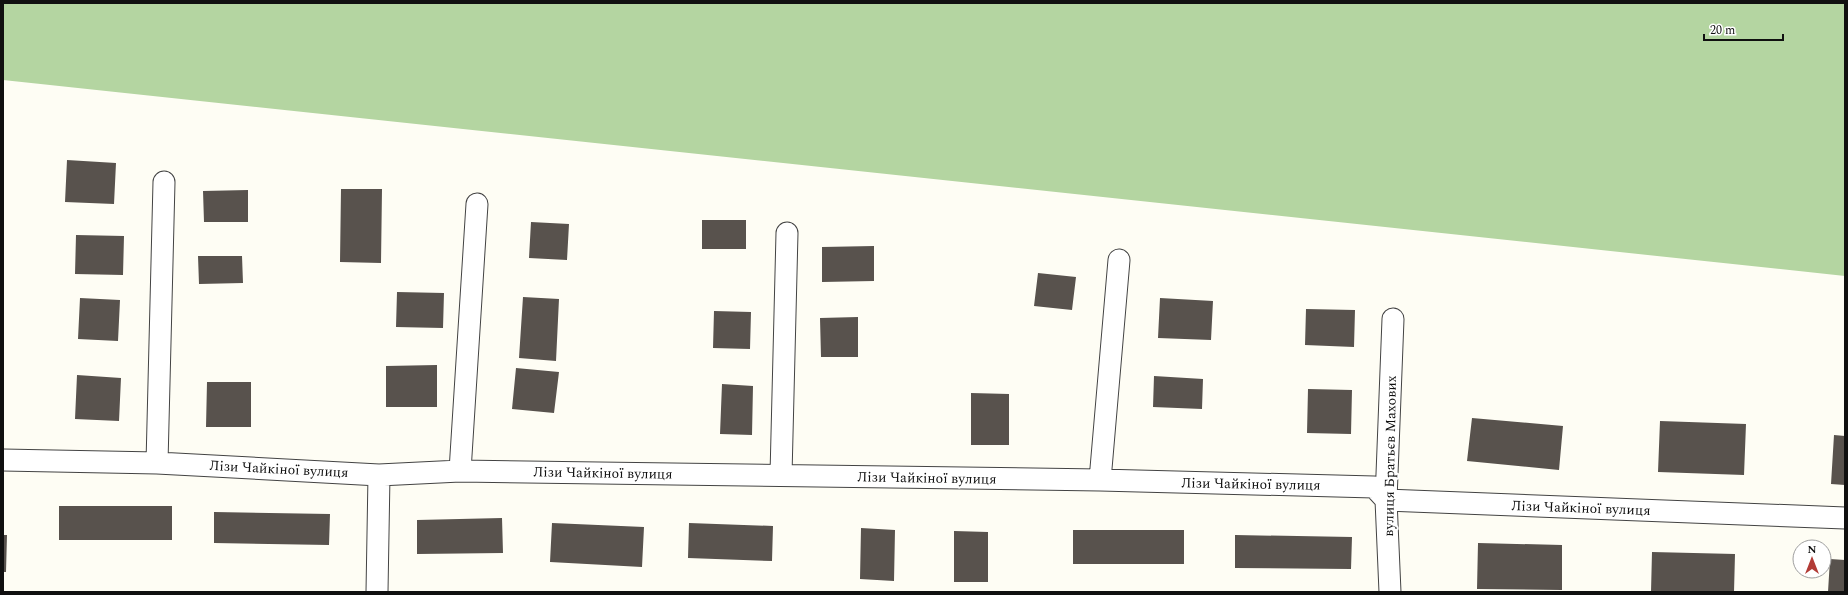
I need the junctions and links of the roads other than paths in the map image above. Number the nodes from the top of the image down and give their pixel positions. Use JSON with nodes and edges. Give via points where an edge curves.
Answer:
{"nodes":[{"id":1,"x":164,"y":182,"type":"dead end"},
{"id":2,"x":477,"y":204,"type":"dead end"},
{"id":3,"x":787,"y":233,"type":"dead end"},
{"id":4,"x":1119,"y":260,"type":"dead end"},
{"id":5,"x":1393,"y":320,"type":"dead end"},
{"id":6,"x":3,"y":460,"type":"edge"},
{"id":7,"x":156,"y":463,"type":"junction"},
{"id":8,"x":460,"y":471,"type":"junction"},
{"id":9,"x":379,"y":475,"type":"junction"},
{"id":10,"x":781,"y":476,"type":"junction"},
{"id":11,"x":1100,"y":480,"type":"junction"},
{"id":12,"x":1386,"y":500,"type":"junction"},
{"id":13,"x":1845,"y":518,"type":"edge"},
{"id":14,"x":377,"y":592,"type":"edge"},
{"id":15,"x":1390,"y":592,"type":"edge"}],
"edges":[{"from":1,"to":7,"type":"street"},
{"from":2,"to":8,"type":"street"},
{"from":3,"to":10,"type":"street"},
{"from":4,"to":11,"type":"street"},
{"from":5,"to":12,"type":"street","name":"вулиця Братьєв Махових"},
{"from":6,"to":7,"type":"street","name":"Лізи Чайкіної вулиця"},
{"from":7,"to":9,"type":"street","name":"Лізи Чайкіної вулиця"},
{"from":8,"to":9,"type":"street","name":"Лізи Чайкіної вулиця"},
{"from":8,"to":10,"type":"street","name":"Лізи Чайкіної вулиця"},
{"from":9,"to":14,"type":"street"},
{"from":10,"to":11,"type":"street","name":"Лізи Чайкіної вулиця"},
{"from":11,"to":12,"type":"street","name":"Лізи Чайкіної вулиця","via":[[1374,487]]},
{"from":12,"to":13,"type":"street","name":"Лізи Чайкіної вулиця"},
{"from":12,"to":15,"type":"street","name":"вулиця Братьєв Махових"}]}
